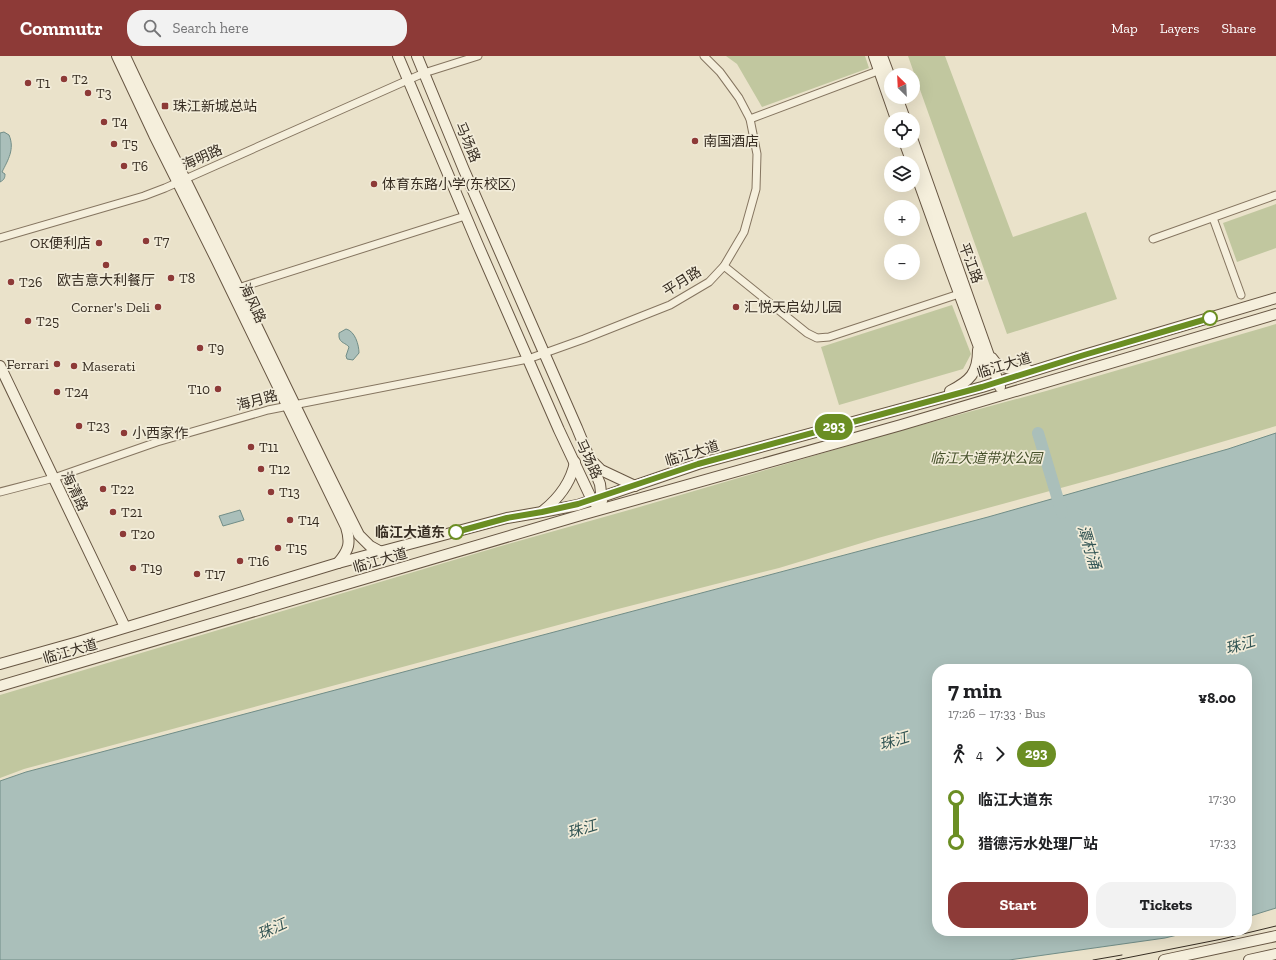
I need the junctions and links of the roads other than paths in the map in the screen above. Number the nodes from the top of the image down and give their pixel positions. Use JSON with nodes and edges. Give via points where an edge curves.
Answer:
{"nodes":[{"id":1,"x":117,"y":56,"type":"edge"},
{"id":2,"x":125,"y":56,"type":"edge"},
{"id":3,"x":398,"y":56,"type":"edge"},
{"id":4,"x":417,"y":56,"type":"edge"},
{"id":5,"x":478,"y":56,"type":"edge"},
{"id":6,"x":704,"y":56,"type":"edge"},
{"id":7,"x":874,"y":56,"type":"edge"},
{"id":8,"x":882,"y":56,"type":"edge"},
{"id":9,"x":883,"y":69,"type":"junction"},
{"id":10,"x":424,"y":73,"type":"junction"},
{"id":11,"x":408,"y":80,"type":"junction"},
{"id":12,"x":894,"y":112,"type":"edge"},
{"id":13,"x":750,"y":119,"type":"junction"},
{"id":14,"x":915,"y":148,"type":"edge"},
{"id":15,"x":181,"y":181,"type":"junction"},
{"id":16,"x":920,"y":186,"type":"edge"},
{"id":17,"x":1276,"y":195,"type":"edge"},
{"id":18,"x":465,"y":216,"type":"junction"},
{"id":19,"x":1213,"y":218,"type":"junction"},
{"id":20,"x":0,"y":238,"type":"edge"},
{"id":21,"x":1153,"y":239,"type":"dead end"},
{"id":22,"x":724,"y":266,"type":"junction"},
{"id":23,"x":234,"y":289,"type":"junction"},
{"id":24,"x":959,"y":294,"type":"junction"},
{"id":25,"x":1241,"y":295,"type":"dead end"},
{"id":26,"x":1276,"y":298,"type":"edge"},
{"id":27,"x":1276,"y":314,"type":"edge"},
{"id":28,"x":981,"y":344,"type":"junction"},
{"id":29,"x":544,"y":353,"type":"junction"},
{"id":30,"x":528,"y":359,"type":"junction"},
{"id":31,"x":1,"y":369,"type":"edge"},
{"id":32,"x":1036,"y":370,"type":"junction"},
{"id":33,"x":995,"y":383,"type":"junction"},
{"id":34,"x":1000,"y":395,"type":"junction"},
{"id":35,"x":931,"y":400,"type":"junction"},
{"id":36,"x":290,"y":405,"type":"junction"},
{"id":37,"x":897,"y":410,"type":"junction"},
{"id":38,"x":901,"y":424,"type":"junction"},
{"id":39,"x":590,"y":458,"type":"junction"},
{"id":40,"x":575,"y":462,"type":"junction"},
{"id":41,"x":698,"y":464,"type":"junction"},
{"id":42,"x":54,"y":478,"type":"junction"},
{"id":43,"x":706,"y":480,"type":"junction"},
{"id":44,"x":635,"y":486,"type":"junction"},
{"id":45,"x":0,"y":492,"type":"edge"},
{"id":46,"x":602,"y":496,"type":"junction"},
{"id":47,"x":592,"y":500,"type":"junction"},
{"id":48,"x":602,"y":509,"type":"junction"},
{"id":49,"x":542,"y":512,"type":"junction"},
{"id":50,"x":507,"y":518,"type":"junction"},
{"id":51,"x":511,"y":536,"type":"junction"},
{"id":52,"x":381,"y":552,"type":"junction"},
{"id":53,"x":338,"y":563,"type":"junction"},
{"id":54,"x":125,"y":627,"type":"junction"},
{"id":55,"x":0,"y":664,"type":"edge"},
{"id":56,"x":0,"y":686,"type":"edge"},
{"id":57,"x":1276,"y":936,"type":"edge"},
{"id":58,"x":1276,"y":954,"type":"edge"},
{"id":59,"x":1164,"y":960,"type":"edge"},
{"id":60,"x":1249,"y":960,"type":"edge"}],
"edges":[{"from":1,"to":15,"type":"main road","name":"海风路"},
{"from":2,"to":15,"type":"main road","name":"海风路"},
{"from":3,"to":11,"type":"main road","name":"马场路"},
{"from":4,"to":10,"type":"main road","name":"马场路"},
{"from":5,"to":10,"type":"street"},
{"from":6,"to":13,"type":"street","name":"平月路","via":[[720,72],[739,98]]},
{"from":7,"to":9,"type":"main road"},
{"from":8,"to":9,"type":"main road"},
{"from":9,"to":12,"type":"main road"},
{"from":9,"to":13,"type":"street"},
{"from":10,"to":11,"type":"street","name":"海明路"},
{"from":10,"to":29,"type":"main road","name":"马场路"},
{"from":11,"to":15,"type":"street","name":"海明路"},
{"from":11,"to":18,"type":"main road","name":"马场路"},
{"from":13,"to":22,"type":"street","name":"平月路","via":[[757,154],[756,189],[744,232]]},
{"from":14,"to":28,"type":"main road","name":"平江路"},
{"from":15,"to":20,"type":"street","name":"海明路","via":[[144,196]]},
{"from":15,"to":23,"type":"main road","name":"海风路"},
{"from":16,"to":24,"type":"main road","name":"平江路"},
{"from":17,"to":19,"type":"street"},
{"from":18,"to":23,"type":"street"},
{"from":18,"to":30,"type":"main road","name":"马场路"},
{"from":19,"to":21,"type":"street"},
{"from":19,"to":25,"type":"street"},
{"from":22,"to":24,"type":"street","via":[[817,338],[829,337]]},
{"from":22,"to":29,"type":"street","name":"平月路","via":[[709,282],[670,305]]},
{"from":23,"to":36,"type":"main road","name":"海风路"},
{"from":24,"to":28,"type":"main road","name":"平江路"},
{"from":26,"to":32,"type":"main road","name":"临江大道"},
{"from":27,"to":34,"type":"main road","name":"临江大道"},
{"from":28,"to":32,"type":"main road","via":[[1001,367]]},
{"from":28,"to":33,"type":"main road","name":"平江路"},
{"from":28,"to":35,"type":"main road","via":[[977,366],[967,382]]},
{"from":29,"to":30,"type":"street","name":"平月路"},
{"from":29,"to":39,"type":"main road","name":"马场路"},
{"from":30,"to":36,"type":"street","name":"海月路"},
{"from":30,"to":40,"type":"main road","name":"马场路"},
{"from":31,"to":42,"type":"main road","name":"海清路"},
{"from":32,"to":33,"type":"main road","name":"临江大道"},
{"from":33,"to":34,"type":"main road","name":"平江路"},
{"from":33,"to":35,"type":"main road","name":"临江大道"},
{"from":34,"to":38,"type":"main road","name":"临江大道"},
{"from":35,"to":37,"type":"main road","name":"临江大道"},
{"from":36,"to":42,"type":"street","name":"海月路","via":[[157,442]]},
{"from":36,"to":52,"type":"main road","name":"海风路","via":[[359,535]]},
{"from":36,"to":53,"type":"main road","name":"海风路","via":[[349,536],[348,550]]},
{"from":37,"to":38,"type":"main road","via":[[905,414],[905,422]]},
{"from":37,"to":41,"type":"main road","name":"临江大道"},
{"from":38,"to":43,"type":"main road","name":"临江大道"},
{"from":39,"to":40,"type":"main road","via":[[584,466]]},
{"from":39,"to":44,"type":"main road","via":[[601,470]]},
{"from":39,"to":46,"type":"main road","name":"马场路"},
{"from":40,"to":47,"type":"main road","name":"马场路"},
{"from":40,"to":49,"type":"main road","via":[[569,483]]},
{"from":41,"to":43,"type":"main road","via":[[694,473],[698,478]]},
{"from":41,"to":44,"type":"main road","name":"临江大道"},
{"from":42,"to":45,"type":"street","name":"海月路"},
{"from":42,"to":54,"type":"main road","name":"海清路"},
{"from":43,"to":48,"type":"main road","name":"临江大道"},
{"from":44,"to":46,"type":"main road","name":"临江大道"},
{"from":46,"to":47,"type":"main road","name":"临江大道"},
{"from":46,"to":48,"type":"main road","name":"马场路"},
{"from":47,"to":48,"type":"main road","name":"马场路"},
{"from":47,"to":49,"type":"main road","name":"临江大道"},
{"from":48,"to":51,"type":"main road","name":"临江大道"},
{"from":49,"to":50,"type":"main road","name":"临江大道"},
{"from":50,"to":51,"type":"main road","via":[[512,519],[518,526],[517,531]]},
{"from":50,"to":52,"type":"main road","name":"临江大道"},
{"from":51,"to":56,"type":"main road","name":"临江大道"},
{"from":52,"to":53,"type":"main road","name":"临江大道"},
{"from":53,"to":54,"type":"main road","name":"临江大道"},
{"from":54,"to":55,"type":"main road","name":"临江大道"},
{"from":57,"to":59,"type":"main road"},
{"from":58,"to":60,"type":"main road"}]}
